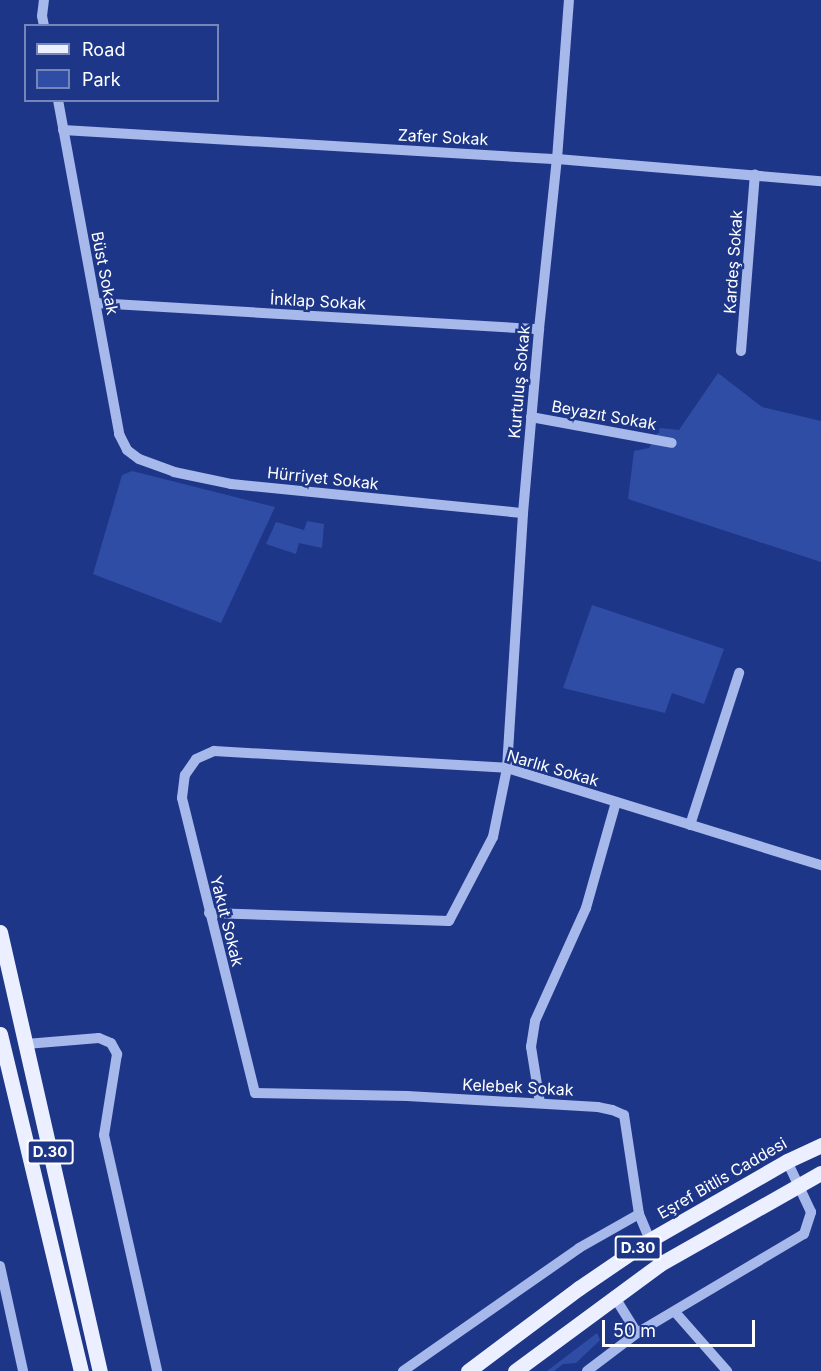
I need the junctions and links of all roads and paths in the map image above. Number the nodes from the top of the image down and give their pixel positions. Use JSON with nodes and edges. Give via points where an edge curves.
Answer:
{"nodes":[{"id":1,"x":44,"y":0,"type":"edge"},
{"id":2,"x":569,"y":0,"type":"edge"},
{"id":3,"x":44,"y":24,"type":"edge"},
{"id":4,"x":58,"y":102,"type":"edge"},
{"id":5,"x":63,"y":130,"type":"junction"},
{"id":6,"x":557,"y":159,"type":"junction"},
{"id":7,"x":755,"y":175,"type":"junction"},
{"id":8,"x":821,"y":181,"type":"edge"},
{"id":9,"x":96,"y":303,"type":"junction"},
{"id":10,"x":539,"y":329,"type":"junction"},
{"id":11,"x":741,"y":351,"type":"dead end"},
{"id":12,"x":531,"y":417,"type":"junction"},
{"id":13,"x":672,"y":443,"type":"dead end"},
{"id":14,"x":127,"y":450,"type":"joint"},
{"id":15,"x":523,"y":513,"type":"junction"},
{"id":16,"x":739,"y":673,"type":"dead end"},
{"id":17,"x":196,"y":759,"type":"joint"},
{"id":18,"x":507,"y":768,"type":"junction"},
{"id":19,"x":616,"y":802,"type":"junction"},
{"id":20,"x":690,"y":825,"type":"junction"},
{"id":21,"x":821,"y":865,"type":"edge"},
{"id":22,"x":209,"y":912,"type":"junction"},
{"id":23,"x":0,"y":932,"type":"edge"},
{"id":24,"x":0,"y":1034,"type":"edge"},
{"id":25,"x":26,"y":1044,"type":"junction"},
{"id":26,"x":255,"y":1094,"type":"joint"},
{"id":27,"x":540,"y":1103,"type":"junction"},
{"id":28,"x":821,"y":1145,"type":"edge"},
{"id":29,"x":787,"y":1161,"type":"junction"},
{"id":30,"x":821,"y":1173,"type":"edge"},
{"id":31,"x":798,"y":1185,"type":"junction"},
{"id":32,"x":639,"y":1214,"type":"junction"},
{"id":33,"x":648,"y":1241,"type":"junction"},
{"id":34,"x":660,"y":1264,"type":"junction"},
{"id":35,"x":0,"y":1266,"type":"edge"},
{"id":36,"x":614,"y":1296,"type":"junction"},
{"id":37,"x":675,"y":1312,"type":"junction"},
{"id":38,"x":637,"y":1333,"type":"junction"},
{"id":39,"x":23,"y":1371,"type":"edge"},
{"id":40,"x":81,"y":1371,"type":"edge"},
{"id":41,"x":100,"y":1371,"type":"edge"},
{"id":42,"x":157,"y":1371,"type":"edge"},
{"id":43,"x":404,"y":1371,"type":"edge"},
{"id":44,"x":468,"y":1371,"type":"edge"},
{"id":45,"x":515,"y":1371,"type":"edge"},
{"id":46,"x":587,"y":1371,"type":"edge"},
{"id":47,"x":727,"y":1371,"type":"edge"}],
"edges":[{"from":1,"to":3,"type":"street"},
{"from":2,"to":6,"type":"street","name":"Kurtuluş Sokak"},
{"from":4,"to":5,"type":"street","name":"Büst Sokak"},
{"from":5,"to":6,"type":"street","name":"Zafer Sokak"},
{"from":5,"to":9,"type":"street","name":"Büst Sokak"},
{"from":6,"to":7,"type":"street","name":"Zafer Sokak"},
{"from":6,"to":10,"type":"street","name":"Kurtuluş Sokak"},
{"from":7,"to":8,"type":"street","name":"Zafer Sokak"},
{"from":7,"to":11,"type":"street","name":"Kardeş Sokak"},
{"from":9,"to":10,"type":"street","name":"İnklap Sokak"},
{"from":9,"to":14,"type":"street","name":"Büst Sokak","via":[[119,434]]},
{"from":10,"to":12,"type":"street","name":"Kurtuluş Sokak"},
{"from":12,"to":13,"type":"street","name":"Beyazıt Sokak"},
{"from":12,"to":15,"type":"street","name":"Kurtuluş Sokak"},
{"from":14,"to":15,"type":"street","name":"Hürriyet Sokak","via":[[139,459],[174,472],[231,484]]},
{"from":15,"to":18,"type":"street","name":"Kurtuluş Sokak"},
{"from":16,"to":20,"type":"street"},
{"from":17,"to":18,"type":"street","name":"Narlık Sokak","via":[[214,751]]},
{"from":17,"to":22,"type":"street","name":"Yakut Sokak","via":[[185,776],[182,798]]},
{"from":18,"to":19,"type":"street","name":"Narlık Sokak"},
{"from":18,"to":22,"type":"street","name":"Kurtuluş Sokak","via":[[493,837],[450,921]]},
{"from":19,"to":20,"type":"street","name":"Narlık Sokak"},
{"from":19,"to":27,"type":"street","via":[[586,908],[535,1021],[531,1047]]},
{"from":20,"to":21,"type":"street","name":"Narlık Sokak"},
{"from":22,"to":26,"type":"street","name":"Yakut Sokak"},
{"from":23,"to":25,"type":"main road","number":"D.30"},
{"from":24,"to":40,"type":"main road","number":"D.30"},
{"from":25,"to":41,"type":"main road","number":"D.30"},
{"from":25,"to":42,"type":"street","via":[[99,1038],[111,1043],[117,1054],[104,1135]]},
{"from":26,"to":27,"type":"street","name":"Kelebek Sokak"},
{"from":27,"to":32,"type":"street","name":"Kelebek Sokak","via":[[598,1107],[624,1115]]},
{"from":28,"to":29,"type":"main road","name":"Eşref Bitlis Caddesi","number":"D.30"},
{"from":29,"to":31,"type":"street"},
{"from":29,"to":33,"type":"main road","name":"Eşref Bitlis Caddesi","number":"D.30"},
{"from":30,"to":31,"type":"main road","number":"D.30"},
{"from":31,"to":34,"type":"main road","number":"D.30"},
{"from":31,"to":37,"type":"street","via":[[811,1212],[804,1234]]},
{"from":32,"to":33,"type":"street","name":"Kelebek Sokak"},
{"from":32,"to":43,"type":"street","via":[[579,1248]]},
{"from":33,"to":34,"type":"street","name":"Kelebek Sokak"},
{"from":33,"to":44,"type":"main road","name":"Eşref Bitlis Caddesi","number":"D.30"},
{"from":34,"to":36,"type":"main road","number":"D.30"},
{"from":35,"to":39,"type":"street"},
{"from":36,"to":38,"type":"street"},
{"from":36,"to":45,"type":"main road","number":"D.30"},
{"from":37,"to":38,"type":"street"},
{"from":37,"to":47,"type":"street"},
{"from":38,"to":46,"type":"street"}]}
